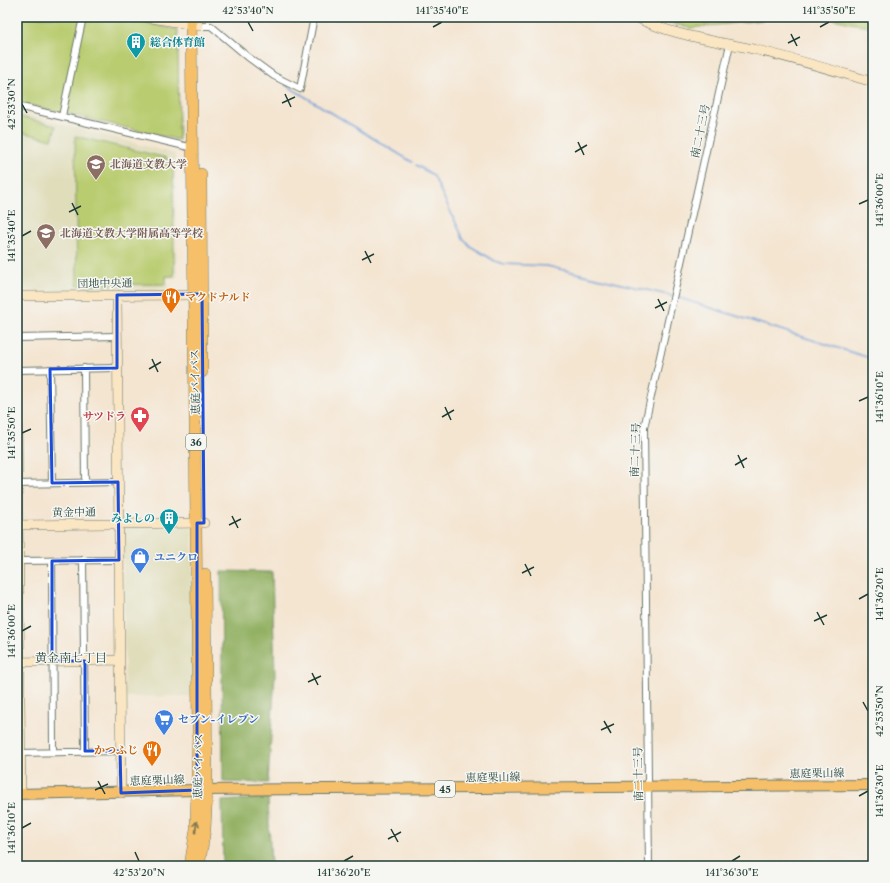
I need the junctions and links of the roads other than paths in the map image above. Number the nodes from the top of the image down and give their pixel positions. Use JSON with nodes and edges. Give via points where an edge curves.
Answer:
{"nodes":[{"id":1,"x":83,"y":17,"type":"edge"},
{"id":2,"x":146,"y":17,"type":"edge"},
{"id":3,"x":314,"y":17,"type":"edge"},
{"id":4,"x":636,"y":17,"type":"edge"},
{"id":5,"x":169,"y":19,"type":"edge"},
{"id":6,"x":195,"y":22,"type":"edge"},
{"id":7,"x":730,"y":44,"type":"junction"},
{"id":8,"x":873,"y":82,"type":"edge"},
{"id":9,"x":17,"y":106,"type":"edge"},
{"id":10,"x":62,"y":116,"type":"junction"},
{"id":11,"x":193,"y":148,"type":"junction"},
{"id":12,"x":116,"y":295,"type":"junction"},
{"id":13,"x":198,"y":295,"type":"junction"},
{"id":14,"x":17,"y":296,"type":"edge"},
{"id":15,"x":117,"y":336,"type":"junction"},
{"id":16,"x":17,"y":338,"type":"edge"},
{"id":17,"x":84,"y":368,"type":"junction"},
{"id":18,"x":117,"y":368,"type":"junction"},
{"id":19,"x":50,"y":369,"type":"junction"},
{"id":20,"x":17,"y":370,"type":"edge"},
{"id":21,"x":17,"y":413,"type":"edge"},
{"id":22,"x":17,"y":445,"type":"edge"},
{"id":23,"x":85,"y":482,"type":"junction"},
{"id":24,"x":118,"y":482,"type":"junction"},
{"id":25,"x":52,"y":483,"type":"junction"},
{"id":26,"x":18,"y":484,"type":"edge"},
{"id":27,"x":200,"y":523,"type":"junction"},
{"id":28,"x":118,"y":524,"type":"junction"},
{"id":29,"x":18,"y":525,"type":"edge"},
{"id":30,"x":83,"y":560,"type":"junction"},
{"id":31,"x":119,"y":560,"type":"junction"},
{"id":32,"x":18,"y":561,"type":"edge"},
{"id":33,"x":52,"y":561,"type":"junction"},
{"id":34,"x":18,"y":629,"type":"edge"},
{"id":35,"x":119,"y":660,"type":"junction"},
{"id":36,"x":52,"y":661,"type":"junction"},
{"id":37,"x":85,"y":661,"type":"junction"},
{"id":38,"x":18,"y":662,"type":"edge"},
{"id":39,"x":85,"y":751,"type":"junction"},
{"id":40,"x":120,"y":751,"type":"junction"},
{"id":41,"x":53,"y":752,"type":"junction"},
{"id":42,"x":19,"y":753,"type":"edge"},
{"id":43,"x":873,"y":785,"type":"edge"},
{"id":44,"x":648,"y":787,"type":"junction"},
{"id":45,"x":202,"y":791,"type":"junction"},
{"id":46,"x":120,"y":793,"type":"junction"},
{"id":47,"x":19,"y":794,"type":"edge"},
{"id":48,"x":190,"y":866,"type":"edge"},
{"id":49,"x":199,"y":866,"type":"edge"},
{"id":50,"x":649,"y":866,"type":"edge"}],
"edges":[{"from":1,"to":10,"type":"street"},
{"from":2,"to":5,"type":"street"},
{"from":3,"to":6,"type":"street","via":[[300,89],[274,76],[248,58],[211,26]]},
{"from":4,"to":7,"type":"street","via":[[658,27]]},
{"from":5,"to":6,"type":"street"},
{"from":6,"to":11,"type":"highway","name":"恵庭バイパス","number":"36"},
{"from":6,"to":13,"type":"highway","name":"恵庭バイパス","number":"36"},
{"from":7,"to":8,"type":"street"},
{"from":7,"to":44,"type":"street","name":"南二十三号","via":[[644,428]]},
{"from":9,"to":10,"type":"street"},
{"from":10,"to":11,"type":"street"},
{"from":11,"to":13,"type":"highway","name":"恵庭バイパス","number":"36"},
{"from":12,"to":13,"type":"street","name":"団地中央通"},
{"from":12,"to":14,"type":"street","name":"団地中央通"},
{"from":12,"to":15,"type":"street"},
{"from":13,"to":27,"type":"highway","name":"恵庭バイパス","number":"36"},
{"from":15,"to":16,"type":"street"},
{"from":15,"to":18,"type":"street"},
{"from":17,"to":18,"type":"street"},
{"from":17,"to":19,"type":"street"},
{"from":17,"to":23,"type":"street"},
{"from":18,"to":24,"type":"street"},
{"from":19,"to":20,"type":"street"},
{"from":19,"to":25,"type":"street"},
{"from":21,"to":22,"type":"street"},
{"from":22,"to":26,"type":"street"},
{"from":23,"to":24,"type":"street"},
{"from":23,"to":25,"type":"street"},
{"from":24,"to":28,"type":"street"},
{"from":25,"to":26,"type":"street"},
{"from":26,"to":29,"type":"street"},
{"from":27,"to":28,"type":"street","name":"黄金中通"},
{"from":27,"to":45,"type":"highway","name":"恵庭バイパス","number":"36"},
{"from":28,"to":29,"type":"street","name":"黄金中通"},
{"from":28,"to":31,"type":"street"},
{"from":29,"to":32,"type":"street"},
{"from":30,"to":31,"type":"street"},
{"from":30,"to":33,"type":"street"},
{"from":30,"to":37,"type":"street"},
{"from":31,"to":35,"type":"street"},
{"from":32,"to":33,"type":"street"},
{"from":32,"to":34,"type":"street"},
{"from":33,"to":36,"type":"street"},
{"from":34,"to":38,"type":"street"},
{"from":35,"to":37,"type":"street"},
{"from":35,"to":40,"type":"street"},
{"from":36,"to":37,"type":"street"},
{"from":36,"to":38,"type":"street"},
{"from":36,"to":41,"type":"street"},
{"from":37,"to":39,"type":"street"},
{"from":38,"to":42,"type":"street"},
{"from":39,"to":40,"type":"street"},
{"from":39,"to":41,"type":"street"},
{"from":40,"to":46,"type":"street"},
{"from":41,"to":42,"type":"street"},
{"from":42,"to":47,"type":"street"},
{"from":43,"to":44,"type":"main road","name":"恵庭栗山線","number":"45"},
{"from":44,"to":45,"type":"main road","name":"恵庭栗山線","number":"45"},
{"from":44,"to":50,"type":"street","name":"南二十三号"},
{"from":45,"to":46,"type":"main road","name":"恵庭栗山線","number":"45"},
{"from":48,"to":45,"type":"highway","name":"恵庭バイパス","number":"36","one_way":true},
{"from":45,"to":49,"type":"highway","name":"恵庭バイパス","number":"36","via":[[205,829]]},
{"from":46,"to":47,"type":"main road","name":"恵庭栗山線","number":"45"}]}
